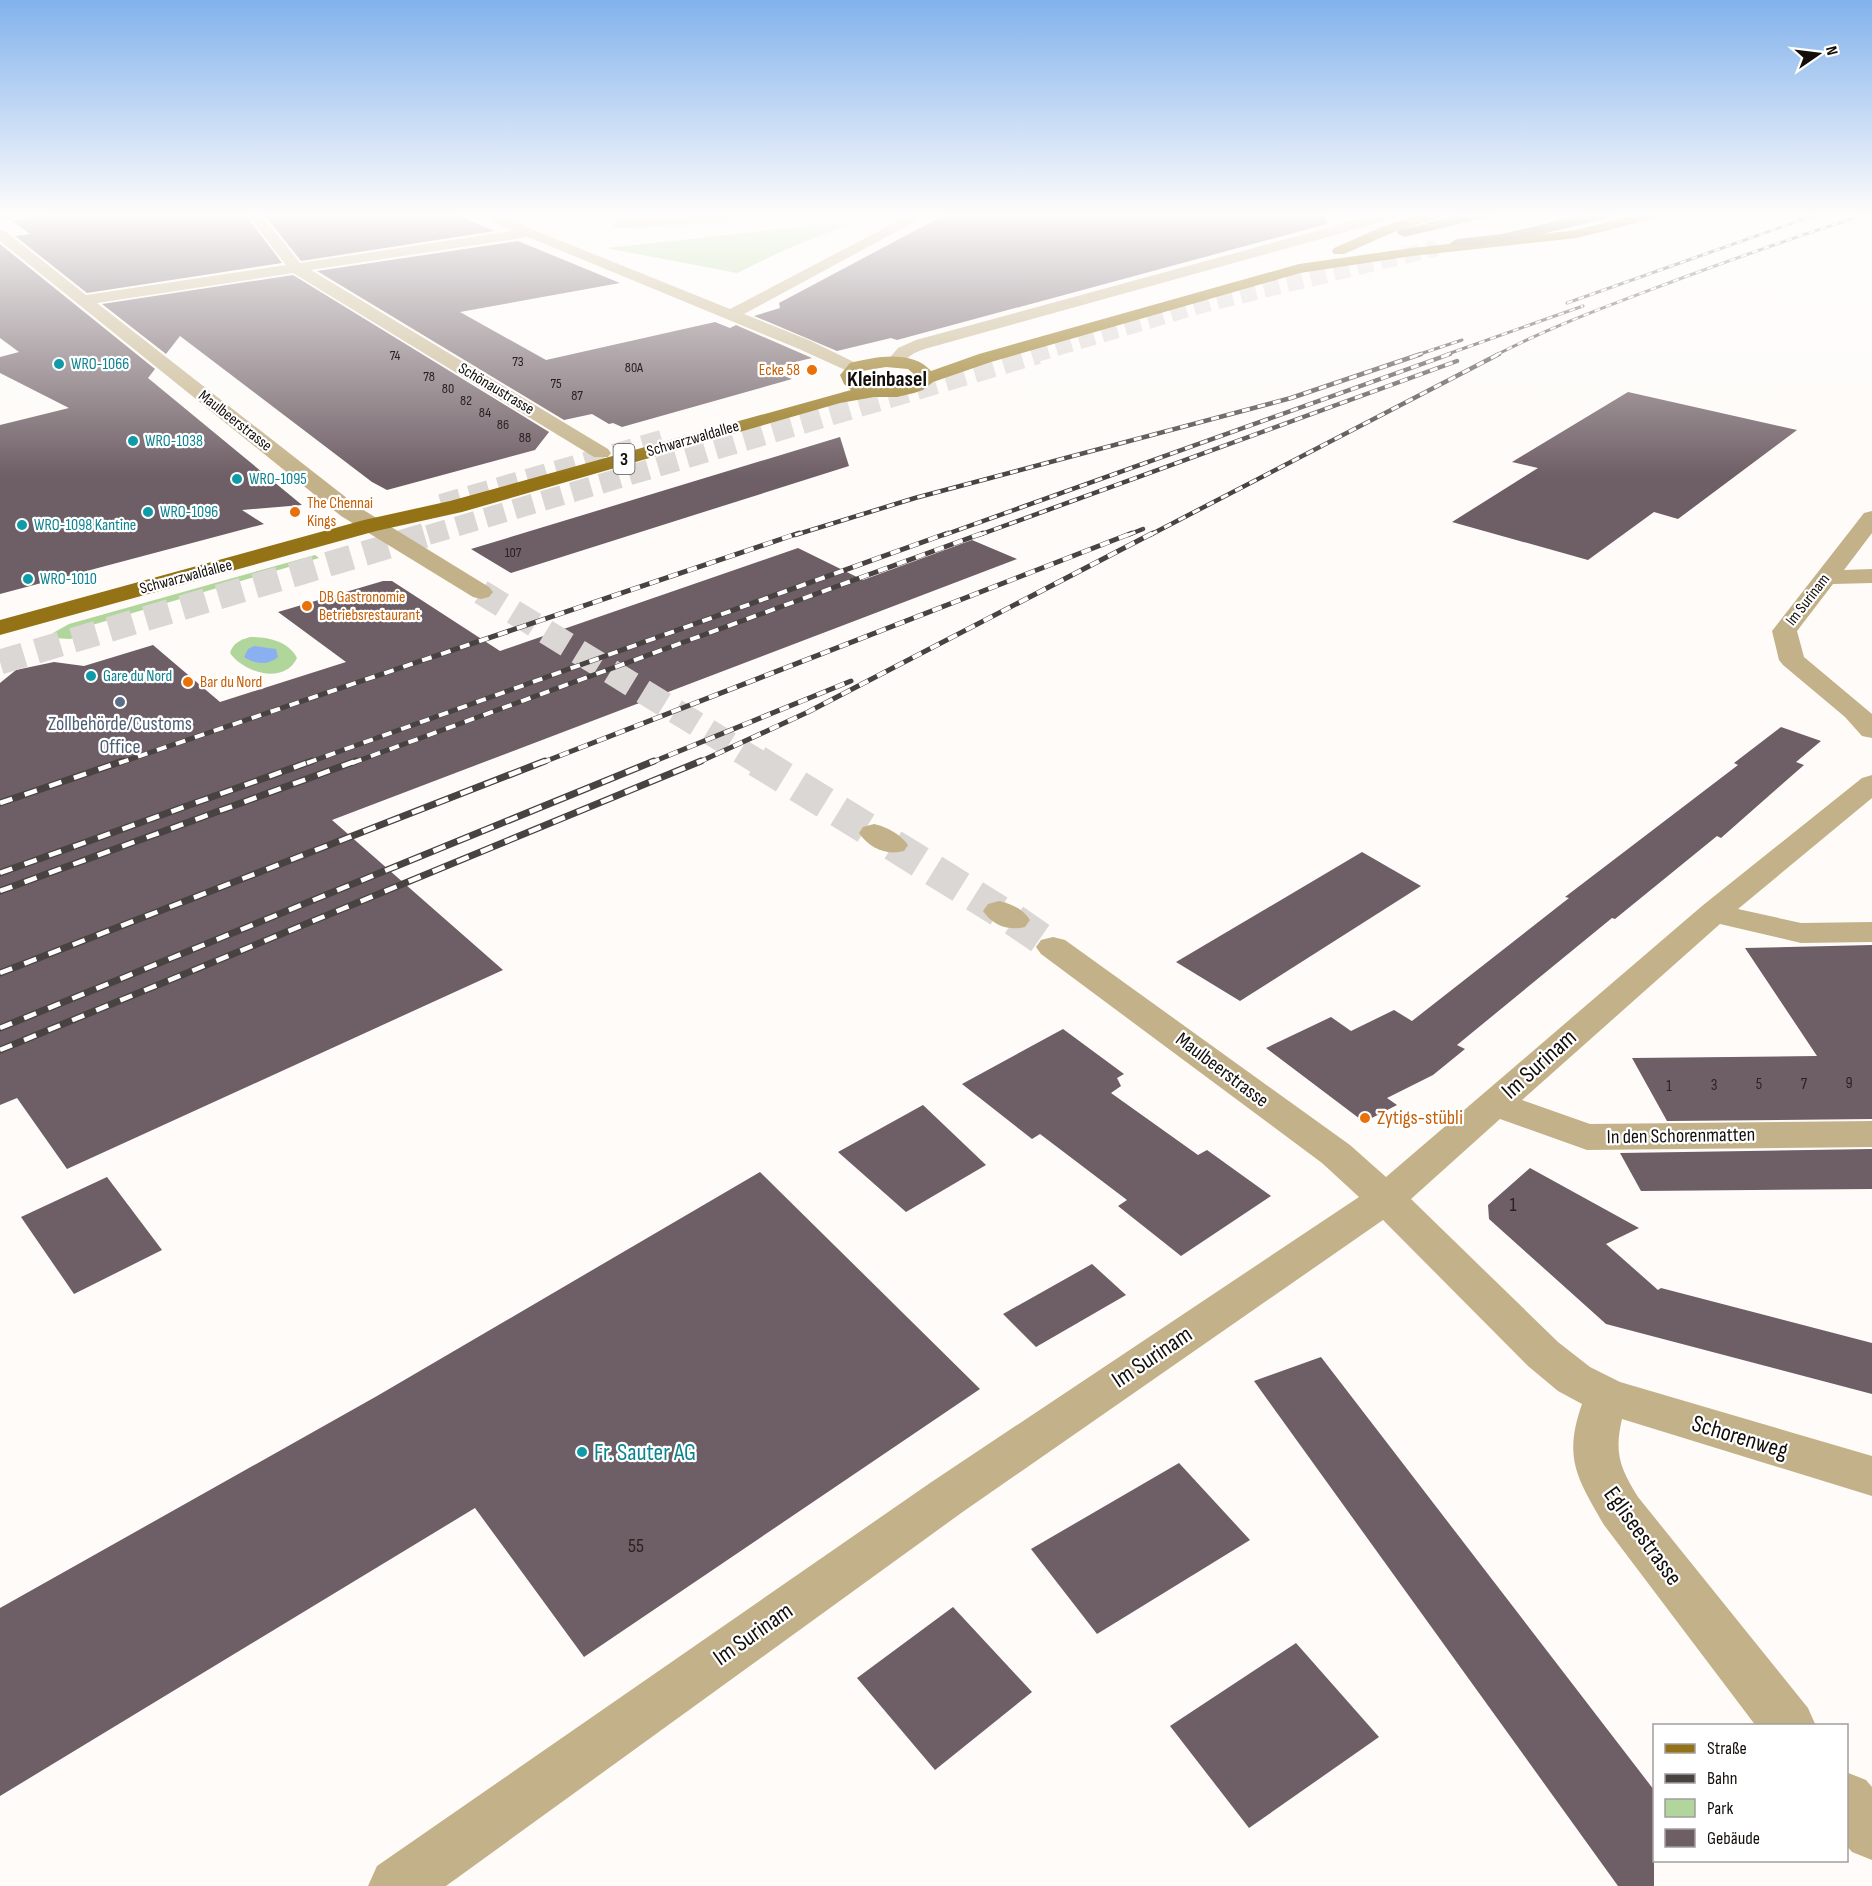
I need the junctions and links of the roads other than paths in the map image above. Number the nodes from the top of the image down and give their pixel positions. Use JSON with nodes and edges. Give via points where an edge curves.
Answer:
{"nodes":[{"id":1,"x":83,"y":301,"type":"edge"},
{"id":2,"x":350,"y":301,"type":"edge"},
{"id":3,"x":696,"y":301,"type":"edge"},
{"id":4,"x":757,"y":301,"type":"edge"},
{"id":5,"x":1078,"y":301,"type":"edge"},
{"id":6,"x":1186,"y":301,"type":"edge"},
{"id":7,"x":730,"y":315,"type":"junction"},
{"id":8,"x":805,"y":345,"type":"junction"},
{"id":9,"x":886,"y":362,"type":"junction"},
{"id":10,"x":922,"y":373,"type":"junction"},
{"id":11,"x":852,"y":375,"type":"junction"},
{"id":12,"x":875,"y":391,"type":"junction"},
{"id":13,"x":601,"y":453,"type":"junction"},
{"id":14,"x":1872,"y":518,"type":"edge"},
{"id":15,"x":372,"y":525,"type":"junction"},
{"id":16,"x":1872,"y":576,"type":"edge"},
{"id":17,"x":1826,"y":577,"type":"junction"},
{"id":18,"x":481,"y":592,"type":"tunnel mouth"},
{"id":19,"x":0,"y":628,"type":"edge"},
{"id":20,"x":1872,"y":730,"type":"edge"},
{"id":21,"x":1872,"y":784,"type":"edge"},
{"id":22,"x":1713,"y":913,"type":"junction"},
{"id":23,"x":1872,"y":932,"type":"edge"},
{"id":24,"x":1053,"y":947,"type":"tunnel mouth"},
{"id":25,"x":1495,"y":1104,"type":"junction"},
{"id":26,"x":1872,"y":1134,"type":"edge"},
{"id":27,"x":1386,"y":1199,"type":"junction"},
{"id":28,"x":1607,"y":1396,"type":"junction"},
{"id":29,"x":1872,"y":1476,"type":"edge"},
{"id":30,"x":1788,"y":1724,"type":"edge"},
{"id":31,"x":1848,"y":1802,"type":"edge"},
{"id":32,"x":1872,"y":1832,"type":"edge"},
{"id":33,"x":397,"y":1886,"type":"edge"}],
"edges":[{"from":1,"to":15,"type":"street","name":"Maulbeerstrasse","via":[[349,511]]},
{"from":2,"to":13,"type":"street","name":"Schönaustrasse"},
{"from":3,"to":7,"type":"street"},
{"from":4,"to":7,"type":"street"},
{"from":5,"to":9,"type":"street","via":[[922,344]]},
{"from":6,"to":10,"type":"main road","number":"3"},
{"from":7,"to":8,"type":"street"},
{"from":8,"to":9,"type":"street"},
{"from":8,"to":11,"type":"street"},
{"from":9,"to":10,"type":"main road","number":"3"},
{"from":9,"to":11,"type":"main road","number":"3"},
{"from":10,"to":12,"type":"main road","number":"3","via":[[920,385]]},
{"from":11,"to":12,"type":"main road","number":"3","via":[[858,386]]},
{"from":11,"to":13,"type":"main road","name":"Schwarzwaldallee","number":"3","via":[[842,385]]},
{"from":12,"to":15,"type":"main road","name":"Schwarzwaldallee","number":"3","via":[[837,398],[454,507]]},
{"from":13,"to":15,"type":"main road","name":"Schwarzwaldallee","number":"3","via":[[446,497]]},
{"from":14,"to":17,"type":"street","name":"Im Surinam"},
{"from":15,"to":18,"type":"street","name":"Maulbeerstrasse"},
{"from":15,"to":19,"type":"main road","name":"Schwarzwaldallee","number":"3"},
{"from":16,"to":17,"type":"street"},
{"from":17,"to":20,"type":"street","name":"Im Surinam","via":[[1784,631],[1792,660],[1855,711]]},
{"from":21,"to":22,"type":"street","name":"Im Surinam"},
{"from":22,"to":23,"type":"street","via":[[1801,933]]},
{"from":22,"to":25,"type":"street","name":"Im Surinam"},
{"from":24,"to":27,"type":"street","name":"Maulbeerstrasse","via":[[1336,1154]]},
{"from":25,"to":26,"type":"street","name":"In den Schorenmatten","via":[[1587,1137]]},
{"from":25,"to":27,"type":"street","name":"Im Surinam"},
{"from":27,"to":28,"type":"street","via":[[1543,1354],[1574,1379]]},
{"from":27,"to":33,"type":"street","name":"Im Surinam","via":[[947,1497]]},
{"from":28,"to":29,"type":"street","name":"Schorenweg"},
{"from":28,"to":30,"type":"street","name":"Egliseestrasse","via":[[1594,1432],[1593,1453],[1600,1477],[1621,1510]]},
{"from":31,"to":32,"type":"street"}]}
